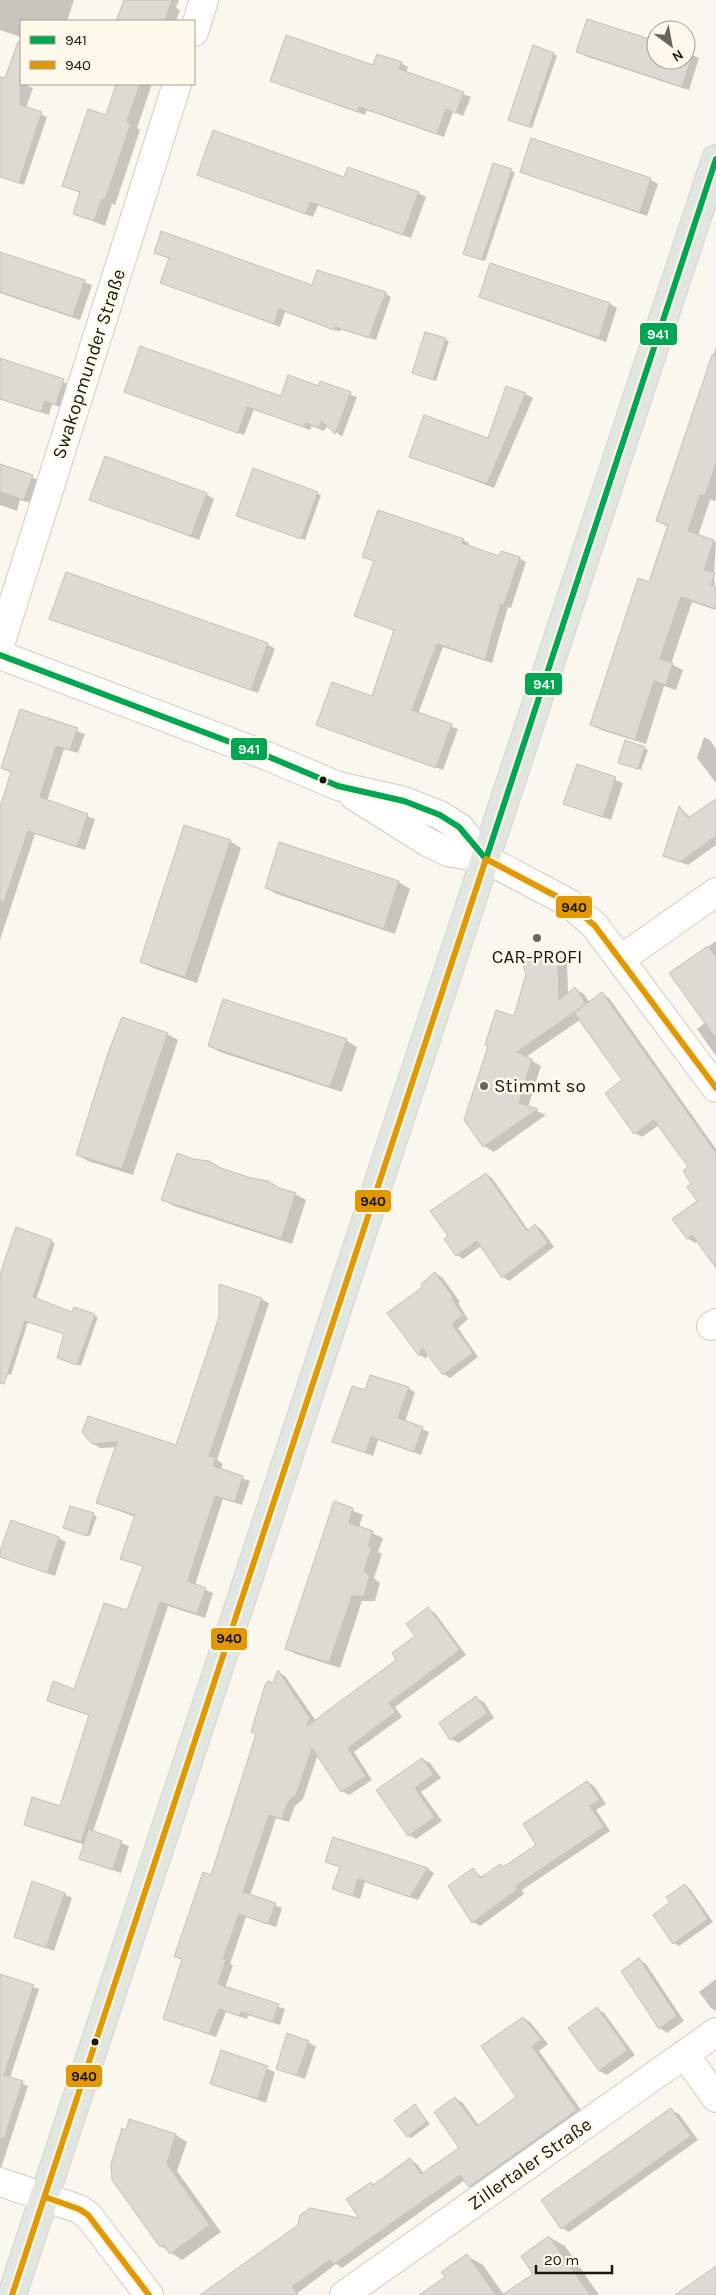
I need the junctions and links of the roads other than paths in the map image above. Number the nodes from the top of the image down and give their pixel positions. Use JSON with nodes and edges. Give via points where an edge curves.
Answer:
{"nodes":[{"id":1,"x":204,"y":0,"type":"edge"},
{"id":2,"x":195,"y":29,"type":"edge"},
{"id":3,"x":178,"y":85,"type":"edge"},
{"id":4,"x":716,"y":159,"type":"edge"},
{"id":5,"x":0,"y":645,"type":"edge"},
{"id":6,"x":0,"y":655,"type":"edge"},
{"id":7,"x":486,"y":859,"type":"junction"},
{"id":8,"x":716,"y":892,"type":"edge"},
{"id":9,"x":621,"y":959,"type":"junction"},
{"id":10,"x":716,"y":1088,"type":"edge"},
{"id":11,"x":716,"y":2032,"type":"edge"},
{"id":12,"x":685,"y":2054,"type":"junction"},
{"id":13,"x":716,"y":2098,"type":"edge"},
{"id":14,"x":0,"y":2182,"type":"edge"},
{"id":15,"x":45,"y":2197,"type":"junction"},
{"id":16,"x":12,"y":2295,"type":"edge"},
{"id":17,"x":149,"y":2295,"type":"edge"},
{"id":18,"x":344,"y":2295,"type":"edge"}],
"edges":[{"from":1,"to":2,"type":"street"},
{"from":3,"to":5,"type":"street","name":"Swakopmunder Straße"},
{"from":4,"to":7,"type":"main road"},
{"from":6,"to":7,"type":"street","via":[[338,786],[404,801],[440,815],[459,827]]},
{"from":7,"to":9,"type":"street","via":[[569,903],[596,926]]},
{"from":7,"to":15,"type":"main road"},
{"from":8,"to":9,"type":"street"},
{"from":9,"to":10,"type":"street"},
{"from":11,"to":12,"type":"street","name":"Zillertaler Straße"},
{"from":12,"to":13,"type":"street"},
{"from":12,"to":18,"type":"street","name":"Zillertaler Straße"},
{"from":14,"to":15,"type":"street"},
{"from":15,"to":16,"type":"main road"},
{"from":15,"to":17,"type":"street","via":[[88,2215]]}]}
